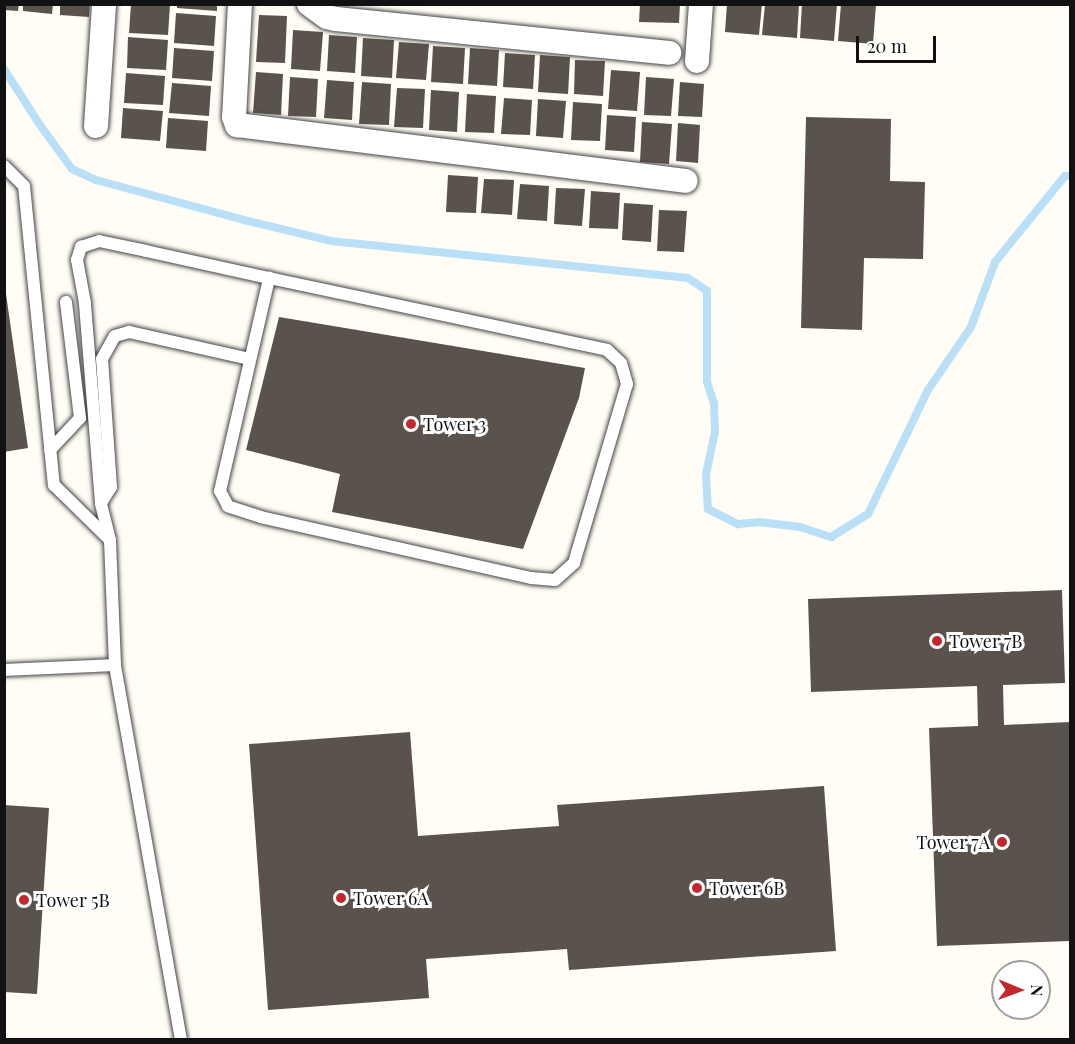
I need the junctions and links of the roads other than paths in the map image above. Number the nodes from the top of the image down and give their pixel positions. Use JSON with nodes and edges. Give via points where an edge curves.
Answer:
{"nodes":[{"id":1,"x":104,"y":4,"type":"edge"},
{"id":2,"x":240,"y":4,"type":"edge"},
{"id":3,"x":309,"y":4,"type":"edge"},
{"id":4,"x":701,"y":4,"type":"edge"},
{"id":5,"x":669,"y":53,"type":"dead end"},
{"id":6,"x":697,"y":61,"type":"dead end"},
{"id":7,"x":96,"y":126,"type":"dead end"},
{"id":8,"x":4,"y":166,"type":"edge"},
{"id":9,"x":686,"y":181,"type":"dead end"},
{"id":10,"x":270,"y":278,"type":"junction"},
{"id":11,"x":66,"y":302,"type":"dead end"},
{"id":12,"x":250,"y":359,"type":"junction"},
{"id":13,"x":50,"y":450,"type":"junction"},
{"id":14,"x":101,"y":503,"type":"junction"},
{"id":15,"x":110,"y":540,"type":"junction"},
{"id":16,"x":115,"y":665,"type":"junction"},
{"id":17,"x":4,"y":670,"type":"edge"},
{"id":18,"x":181,"y":1040,"type":"edge"}],
"edges":[{"from":1,"to":7,"type":"street"},
{"from":2,"to":9,"type":"street","via":[[234,117],[237,125]]},
{"from":3,"to":5,"type":"street","via":[[336,19]]},
{"from":4,"to":6,"type":"street"},
{"from":8,"to":13,"type":"lane","via":[[24,186]]},
{"from":10,"to":12,"type":"lane"},
{"from":10,"to":12,"type":"lane","via":[[607,350],[621,363],[627,384],[574,563],[555,579],[531,578],[261,517],[228,506],[220,491],[222,473]]},
{"from":10,"to":14,"type":"lane","via":[[99,241],[81,247],[77,260],[85,303]]},
{"from":11,"to":13,"type":"lane","via":[[80,418]]},
{"from":12,"to":14,"type":"lane","via":[[129,332],[115,336],[102,359],[111,487]]},
{"from":13,"to":15,"type":"lane","via":[[54,485]]},
{"from":14,"to":15,"type":"lane"},
{"from":15,"to":16,"type":"lane"},
{"from":16,"to":17,"type":"lane"},
{"from":16,"to":18,"type":"lane"}]}
